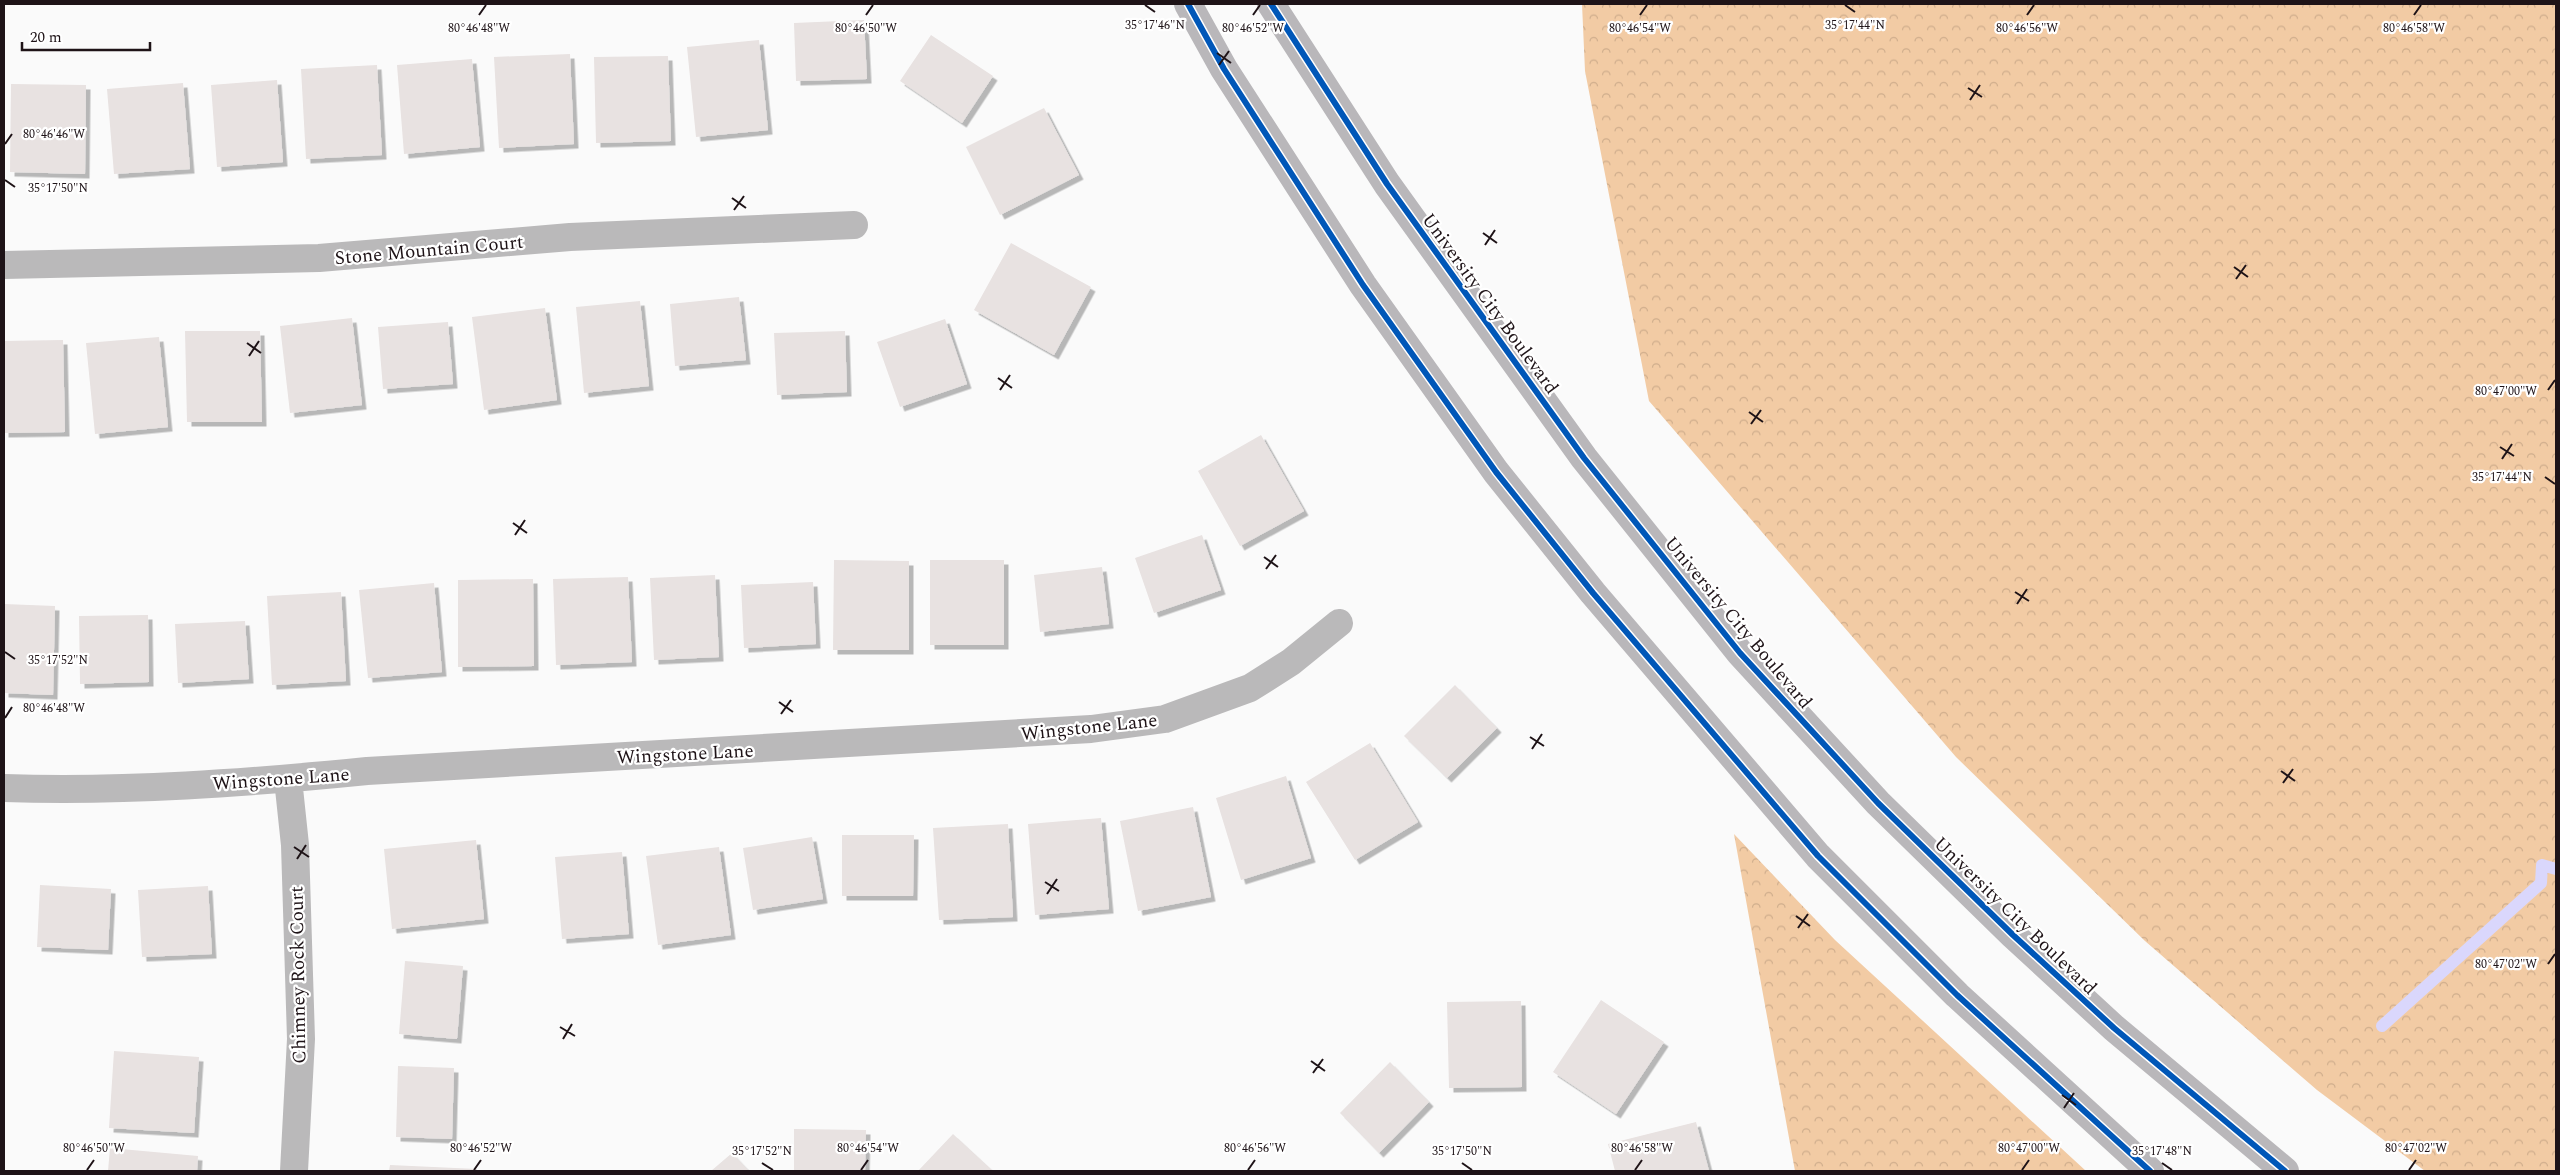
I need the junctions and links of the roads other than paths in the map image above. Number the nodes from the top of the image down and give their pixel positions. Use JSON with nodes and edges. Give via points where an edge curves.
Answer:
{"nodes":[{"id":1,"x":1188,"y":4,"type":"edge"},
{"id":2,"x":1270,"y":4,"type":"edge"},
{"id":3,"x":854,"y":225,"type":"dead end"},
{"id":4,"x":4,"y":265,"type":"edge"},
{"id":5,"x":1339,"y":623,"type":"dead end"},
{"id":6,"x":288,"y":779,"type":"junction"},
{"id":7,"x":4,"y":788,"type":"edge"},
{"id":8,"x":294,"y":1171,"type":"edge"},
{"id":9,"x":2150,"y":1171,"type":"edge"},
{"id":10,"x":2285,"y":1171,"type":"edge"}],
"edges":[{"from":1,"to":9,"type":"main road","via":[[1280,157],[1369,292],[1496,472],[1593,593],[1818,856],[1957,995]]},
{"from":2,"to":10,"type":"main road","name":"University City Boulevard","via":[[1387,184],[1584,458],[1740,653],[1878,803],[2013,935],[2114,1028]]},
{"from":3,"to":4,"type":"street","name":"Stone Mountain Court","via":[[570,237],[319,258]]},
{"from":5,"to":6,"type":"street","name":"Wingstone Lane","via":[[1291,662],[1250,688],[1165,719],[1091,729],[368,771]]},
{"from":6,"to":7,"type":"street","name":"Wingstone Lane","via":[[151,786]]},
{"from":6,"to":8,"type":"street","name":"Chimney Rock Court","via":[[295,845],[301,1039]]}]}
